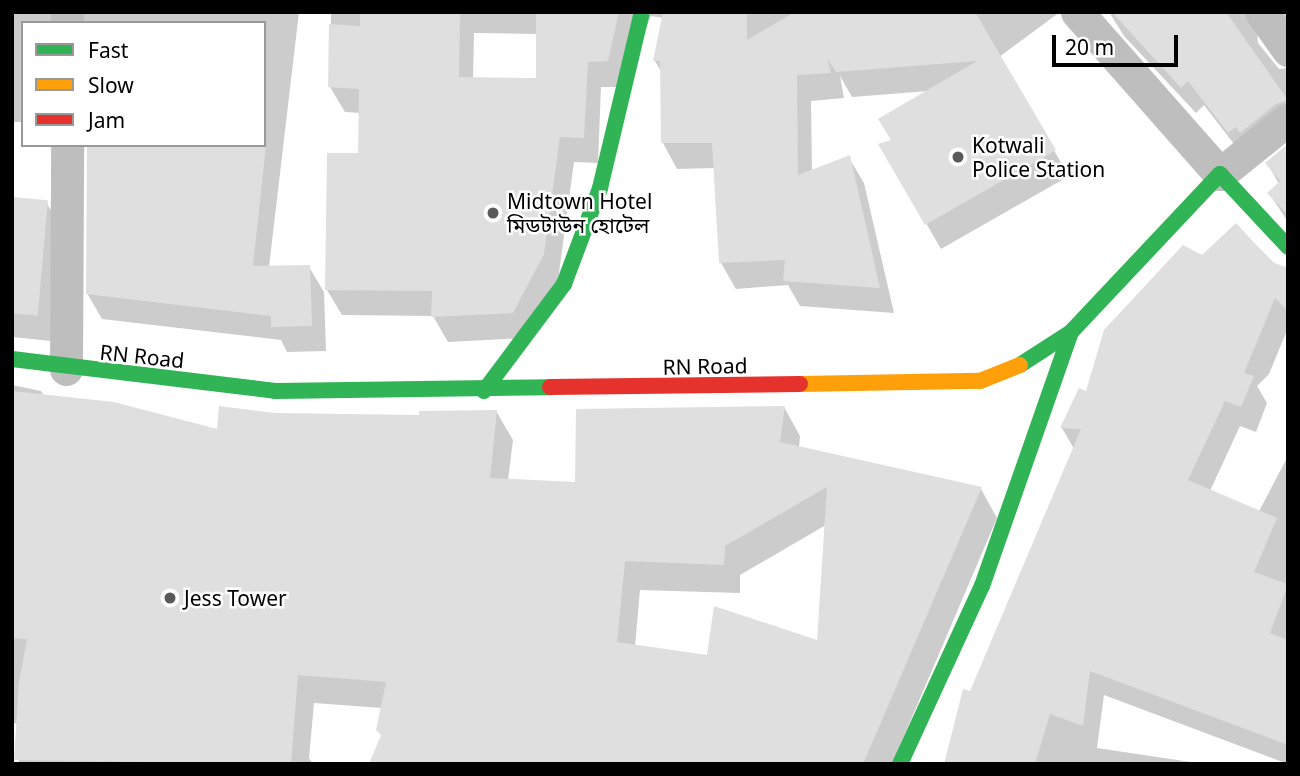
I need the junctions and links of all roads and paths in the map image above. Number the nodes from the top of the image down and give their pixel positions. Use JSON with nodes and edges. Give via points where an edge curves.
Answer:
{"nodes":[{"id":1,"x":642,"y":12,"type":"edge"},
{"id":2,"x":1077,"y":12,"type":"edge"},
{"id":3,"x":1261,"y":12,"type":"edge"},
{"id":4,"x":1288,"y":50,"type":"edge"},
{"id":5,"x":1288,"y":119,"type":"edge"},
{"id":6,"x":67,"y":147,"type":"edge"},
{"id":7,"x":1220,"y":174,"type":"junction"},
{"id":8,"x":1288,"y":247,"type":"edge"},
{"id":9,"x":1070,"y":332,"type":"junction"},
{"id":10,"x":12,"y":359,"type":"edge"},
{"id":11,"x":66,"y":369,"type":"junction"},
{"id":12,"x":484,"y":391,"type":"junction"},
{"id":13,"x":900,"y":764,"type":"edge"}],
"edges":[{"from":1,"to":12,"type":"main road","via":[[600,188],[564,284]]},
{"from":2,"to":7,"type":"street"},
{"from":3,"to":4,"type":"street"},
{"from":5,"to":7,"type":"street"},
{"from":6,"to":11,"type":"street"},
{"from":7,"to":8,"type":"main road"},
{"from":7,"to":9,"type":"main road","name":"RN Road"},
{"from":9,"to":12,"type":"main road","name":"RN Road","via":[[1032,360],[980,382]]},
{"from":9,"to":13,"type":"main road","via":[[982,586]]},
{"from":10,"to":11,"type":"main road","name":"RN Road"},
{"from":11,"to":12,"type":"main road","name":"RN Road","via":[[275,391]]}]}
